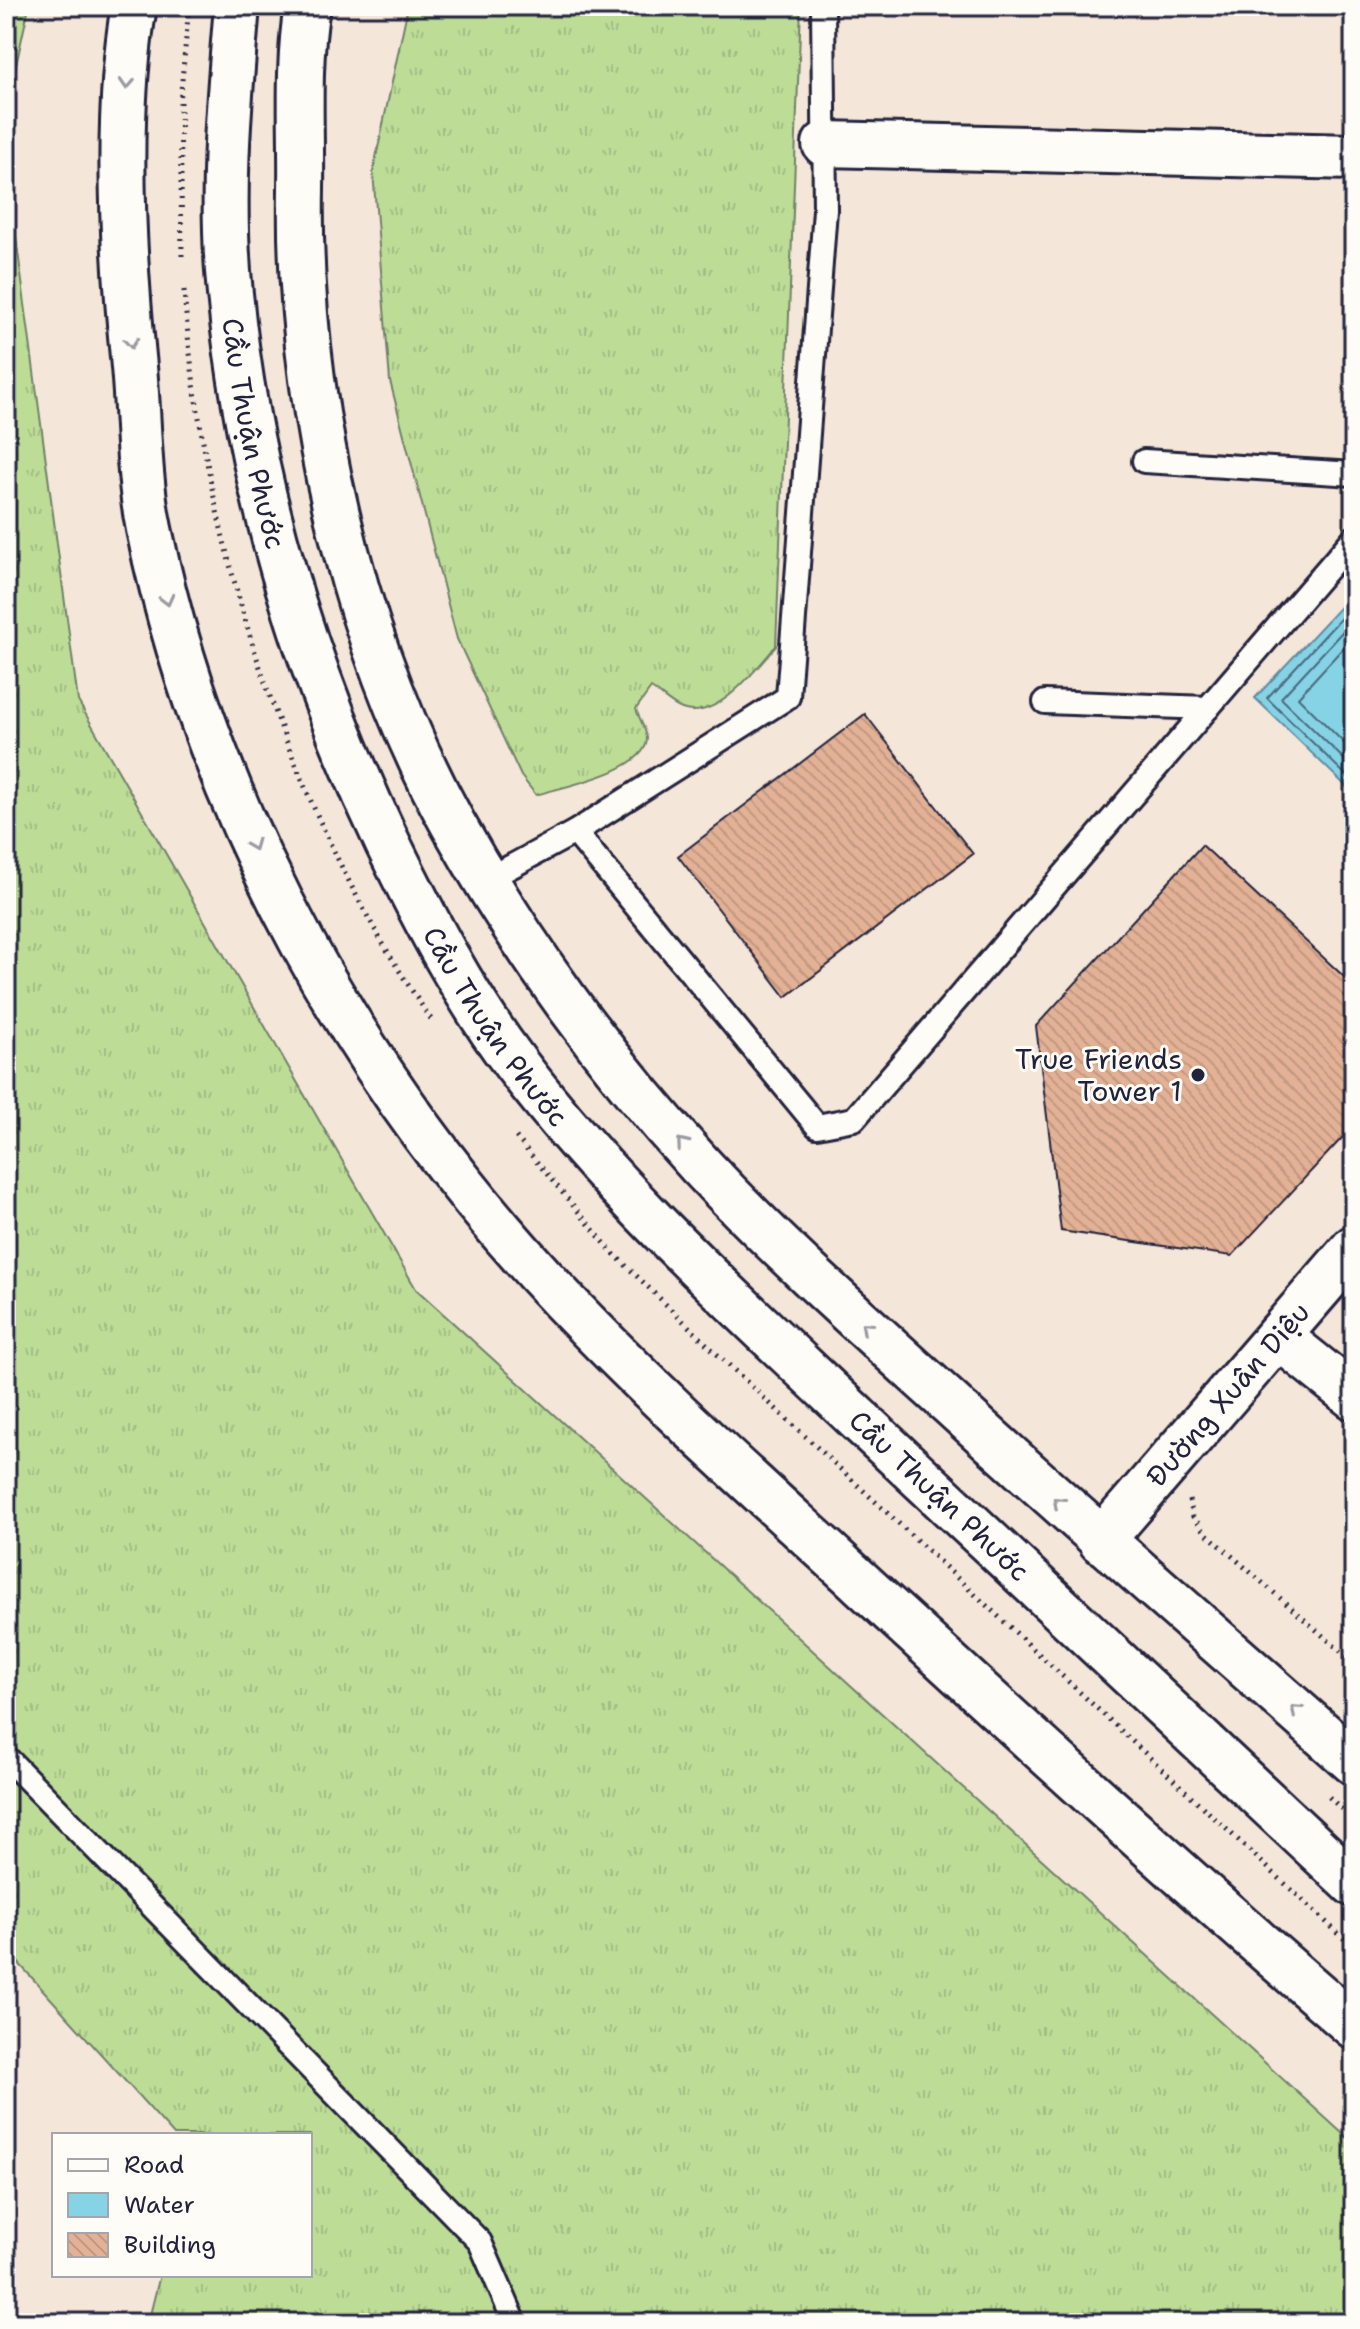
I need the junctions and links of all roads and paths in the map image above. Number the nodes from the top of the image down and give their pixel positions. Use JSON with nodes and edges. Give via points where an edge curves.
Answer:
{"nodes":[{"id":1,"x":134,"y":6,"type":"edge"},
{"id":2,"x":237,"y":6,"type":"edge"},
{"id":3,"x":307,"y":6,"type":"edge"},
{"id":4,"x":823,"y":6,"type":"edge"},
{"id":5,"x":825,"y":144,"type":"junction"},
{"id":6,"x":1354,"y":157,"type":"edge"},
{"id":7,"x":1144,"y":461,"type":"dead end"},
{"id":8,"x":1354,"y":474,"type":"edge"},
{"id":9,"x":1354,"y":538,"type":"edge"},
{"id":10,"x":1045,"y":702,"type":"dead end"},
{"id":11,"x":1208,"y":708,"type":"junction"},
{"id":12,"x":575,"y":832,"type":"junction"},
{"id":13,"x":488,"y":879,"type":"junction"},
{"id":14,"x":1354,"y":1248,"type":"edge"},
{"id":15,"x":1278,"y":1336,"type":"junction"},
{"id":16,"x":1354,"y":1397,"type":"edge"},
{"id":17,"x":1195,"y":1485,"type":"dead end"},
{"id":18,"x":1101,"y":1541,"type":"junction"},
{"id":19,"x":1354,"y":1663,"type":"edge"},
{"id":20,"x":6,"y":1757,"type":"edge"},
{"id":21,"x":1354,"y":1762,"type":"edge"},
{"id":22,"x":1319,"y":1789,"type":"dead end"},
{"id":23,"x":1354,"y":1821,"type":"edge"},
{"id":24,"x":1354,"y":1884,"type":"edge"},
{"id":25,"x":1354,"y":2026,"type":"edge"},
{"id":26,"x":515,"y":2323,"type":"edge"}],
"edges":[{"from":1,"to":25,"type":"street","one_way":true,"via":[[124,167],[129,314],[148,523],[176,637],[254,850],[338,1005],[414,1119],[561,1298],[903,1622]]},
{"from":2,"to":24,"type":"street","name":"Cầu Thuận Phước","via":[[227,129],[229,287],[242,390],[273,545],[314,673],[424,919],[513,1061],[567,1128],[712,1284]]},
{"from":3,"to":13,"type":"street","via":[[300,95],[300,262],[324,449],[361,606],[399,708],[452,823]]},
{"from":4,"to":5,"type":"lane"},
{"from":5,"to":6,"type":"street"},
{"from":5,"to":12,"type":"lane","via":[[825,210],[788,697]]},
{"from":7,"to":8,"type":"lane"},
{"from":9,"to":11,"type":"lane"},
{"from":10,"to":11,"type":"lane"},
{"from":11,"to":12,"type":"lane","via":[[854,1119],[817,1126]]},
{"from":12,"to":13,"type":"lane"},
{"from":18,"to":13,"type":"street","one_way":true,"via":[[833,1297],[698,1163],[542,967]]},
{"from":14,"to":15,"type":"street","name":"Đường Xuân Diệu"},
{"from":15,"to":16,"type":"street"},
{"from":15,"to":18,"type":"street","name":"Đường Xuân Diệu"},
{"from":17,"to":19,"type":"path","via":[[1189,1500],[1193,1517],[1207,1534]]},
{"from":21,"to":18,"type":"street","one_way":true},
{"from":20,"to":26,"type":"lane","via":[[480,2242]]},
{"from":22,"to":23,"type":"path"}]}
